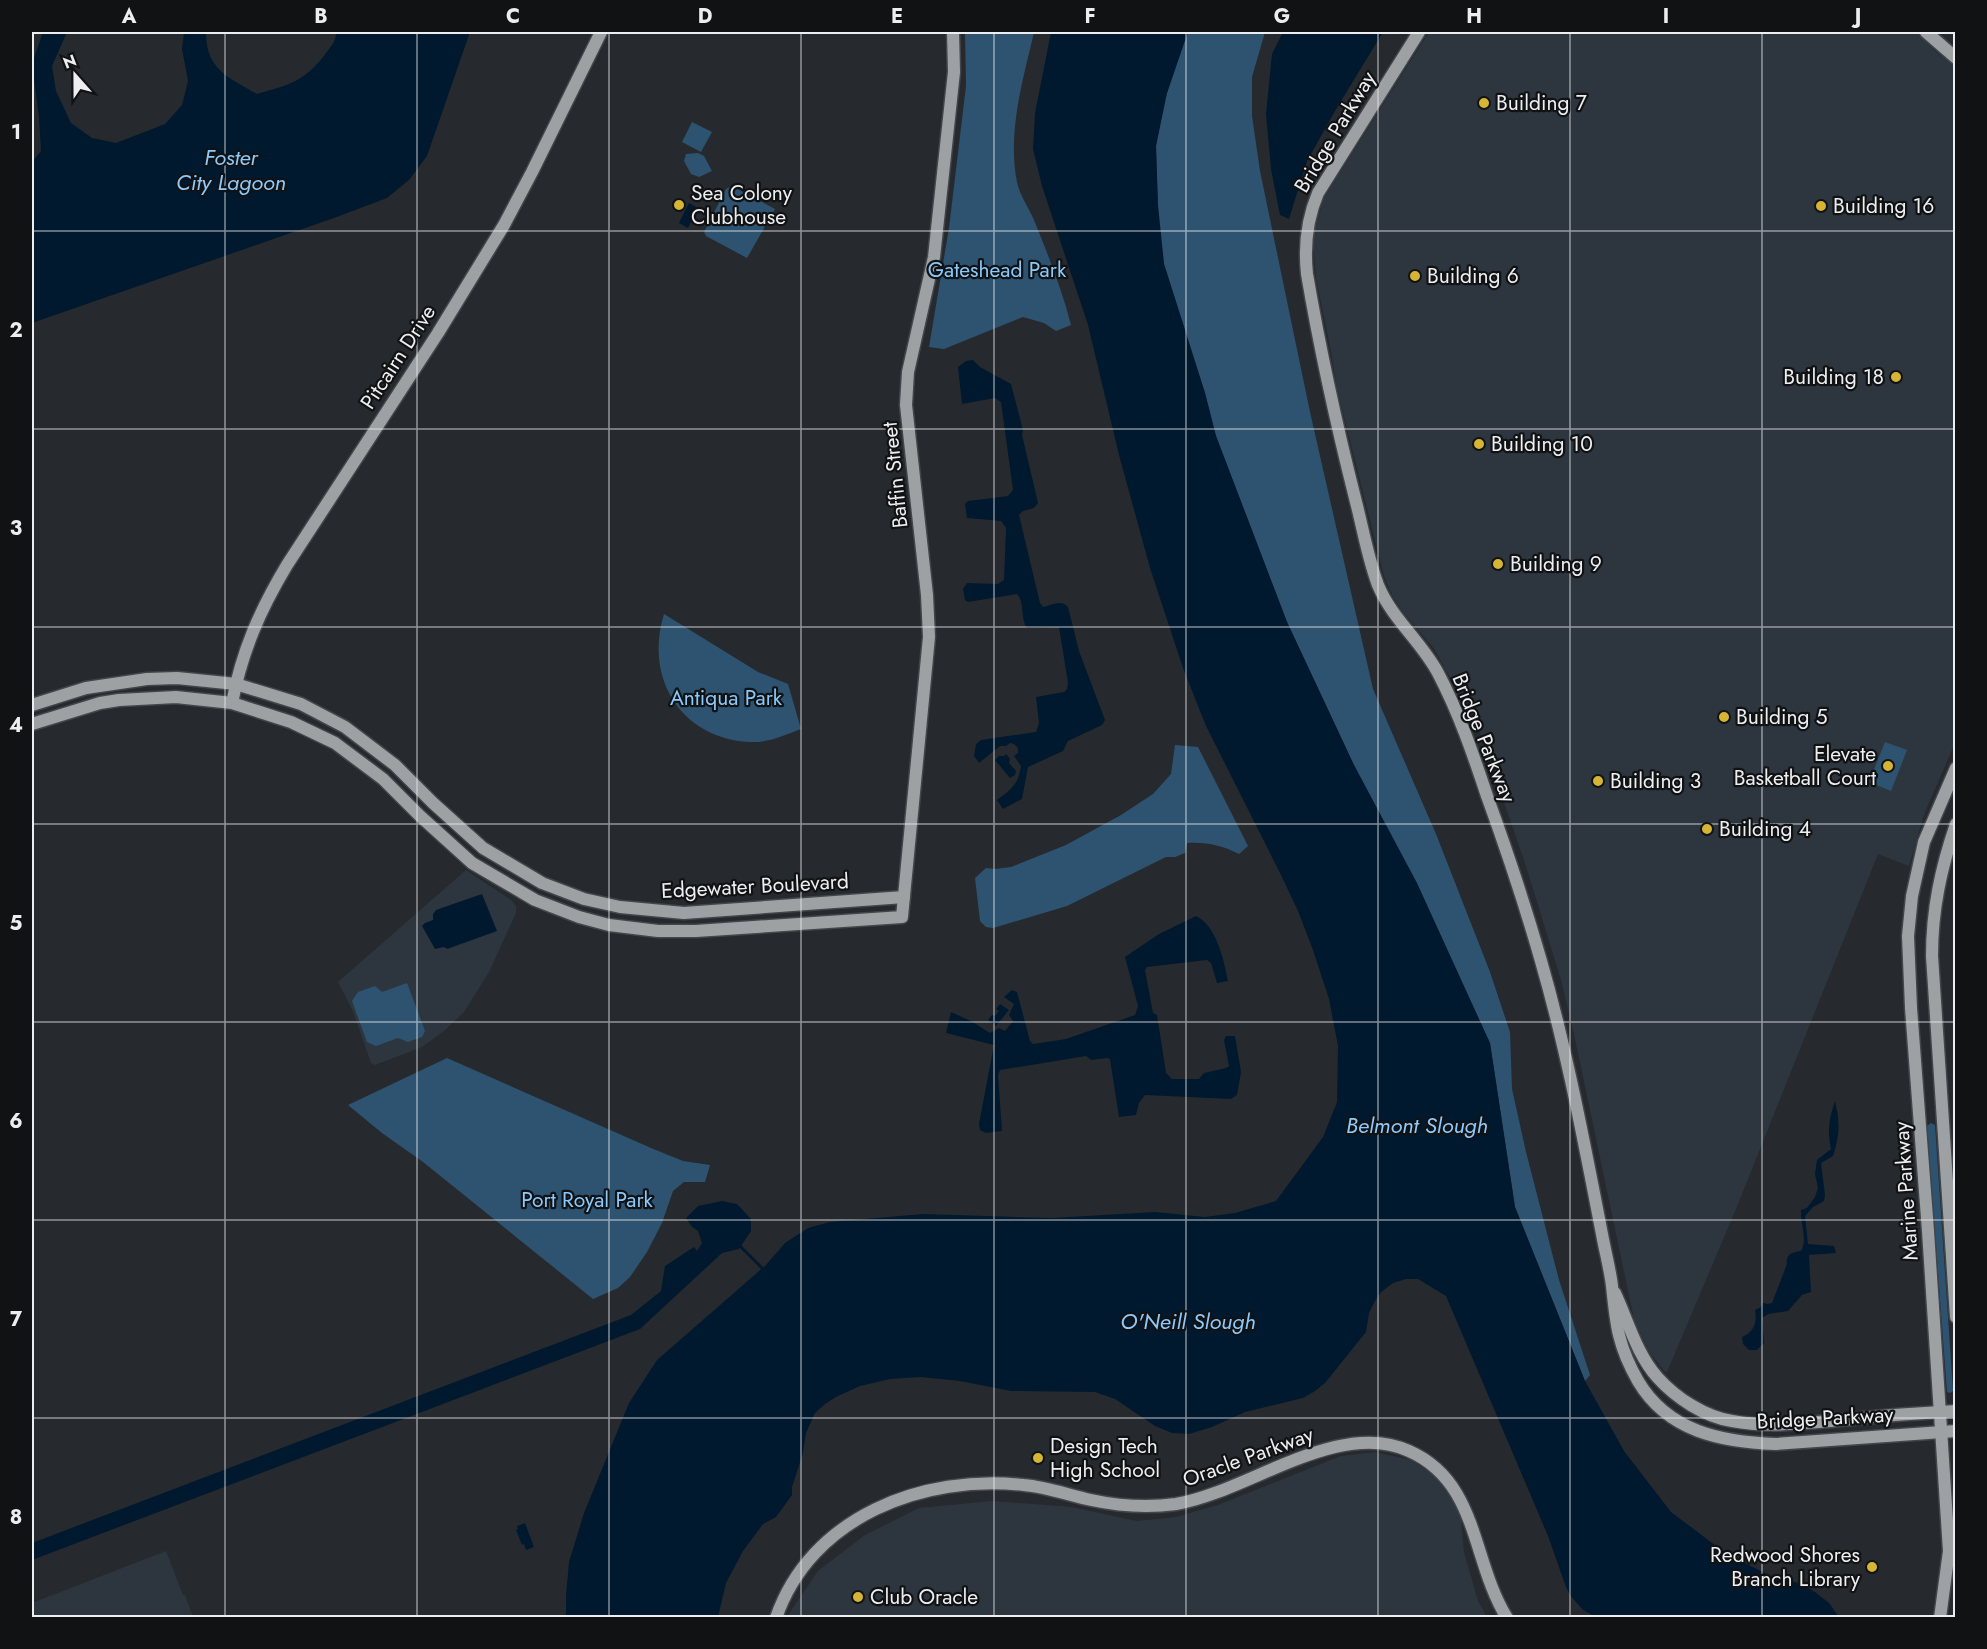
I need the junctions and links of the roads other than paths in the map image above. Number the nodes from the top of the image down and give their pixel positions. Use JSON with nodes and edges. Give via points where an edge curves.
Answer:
{"nodes":[{"id":1,"x":601,"y":32,"type":"edge"},
{"id":2,"x":953,"y":32,"type":"edge"},
{"id":3,"x":1419,"y":32,"type":"edge"},
{"id":4,"x":1926,"y":32,"type":"edge"},
{"id":5,"x":1956,"y":58,"type":"edge"},
{"id":6,"x":236,"y":684,"type":"junction"},
{"id":7,"x":232,"y":703,"type":"junction"},
{"id":8,"x":32,"y":705,"type":"edge"},
{"id":9,"x":32,"y":724,"type":"edge"},
{"id":10,"x":1956,"y":768,"type":"edge"},
{"id":11,"x":1956,"y":824,"type":"edge"},
{"id":12,"x":904,"y":897,"type":"junction"},
{"id":13,"x":902,"y":917,"type":"joint"},
{"id":14,"x":1612,"y":1286,"type":"junction"},
{"id":15,"x":1956,"y":1317,"type":"edge"},
{"id":16,"x":1956,"y":1411,"type":"edge"},
{"id":17,"x":1939,"y":1412,"type":"junction"},
{"id":18,"x":1941,"y":1431,"type":"junction"},
{"id":19,"x":1956,"y":1431,"type":"edge"},
{"id":20,"x":776,"y":1617,"type":"edge"},
{"id":21,"x":1507,"y":1617,"type":"edge"},
{"id":22,"x":1940,"y":1617,"type":"edge"}],
"edges":[{"from":1,"to":6,"type":"street","name":"Pitcairn Drive","via":[[504,225],[264,604]]},
{"from":2,"to":12,"type":"street","name":"Baffin Street","via":[[954,72],[934,257],[906,386],[929,637]]},
{"from":3,"to":14,"type":"street","name":"Bridge Parkway","via":[[1318,194],[1307,232],[1307,274],[1341,439],[1376,579],[1388,605],[1430,660],[1458,713],[1541,959],[1576,1103]]},
{"from":4,"to":5,"type":"street"},
{"from":6,"to":7,"type":"street","name":"Pitcairn Drive"},
{"from":6,"to":8,"type":"street","name":"Edgewater Boulevard","via":[[147,679],[86,688]]},
{"from":6,"to":12,"type":"street","name":"Edgewater Boulevard","via":[[301,704],[345,727],[395,765],[483,848],[542,883],[584,899],[684,913]]},
{"from":7,"to":9,"type":"street","name":"Edgewater Boulevard","via":[[176,697],[119,700]]},
{"from":7,"to":13,"type":"street","name":"Edgewater Boulevard","via":[[291,722],[335,743],[383,779],[472,863],[535,900],[579,917],[609,925],[671,932]]},
{"from":10,"to":17,"type":"street","name":"Marine Parkway","via":[[1924,842],[1908,936]]},
{"from":11,"to":15,"type":"street","name":"Marine Parkway","via":[[1935,898],[1932,956]]},
{"from":12,"to":13,"type":"street","name":"Baffin Street"},
{"from":14,"to":17,"type":"street","name":"Bridge Parkway","via":[[1657,1378],[1676,1396],[1719,1418],[1772,1425]]},
{"from":14,"to":18,"type":"street","name":"Bridge Parkway","via":[[1617,1332],[1638,1380],[1659,1408],[1688,1427],[1749,1443]]},
{"from":16,"to":17,"type":"street","name":"Bridge Parkway"},
{"from":17,"to":18,"type":"street","name":"Marine Parkway"},
{"from":18,"to":19,"type":"street","name":"Bridge Parkway"},
{"from":18,"to":22,"type":"street","name":"Marine Parkway","via":[[1949,1551]]},
{"from":20,"to":21,"type":"street","name":"Oracle Parkway","via":[[789,1586],[822,1545],[868,1513],[910,1497],[990,1483],[1038,1486],[1090,1500],[1158,1507],[1197,1500],[1328,1448],[1370,1442],[1397,1446],[1432,1462],[1451,1483],[1463,1503]]}]}
